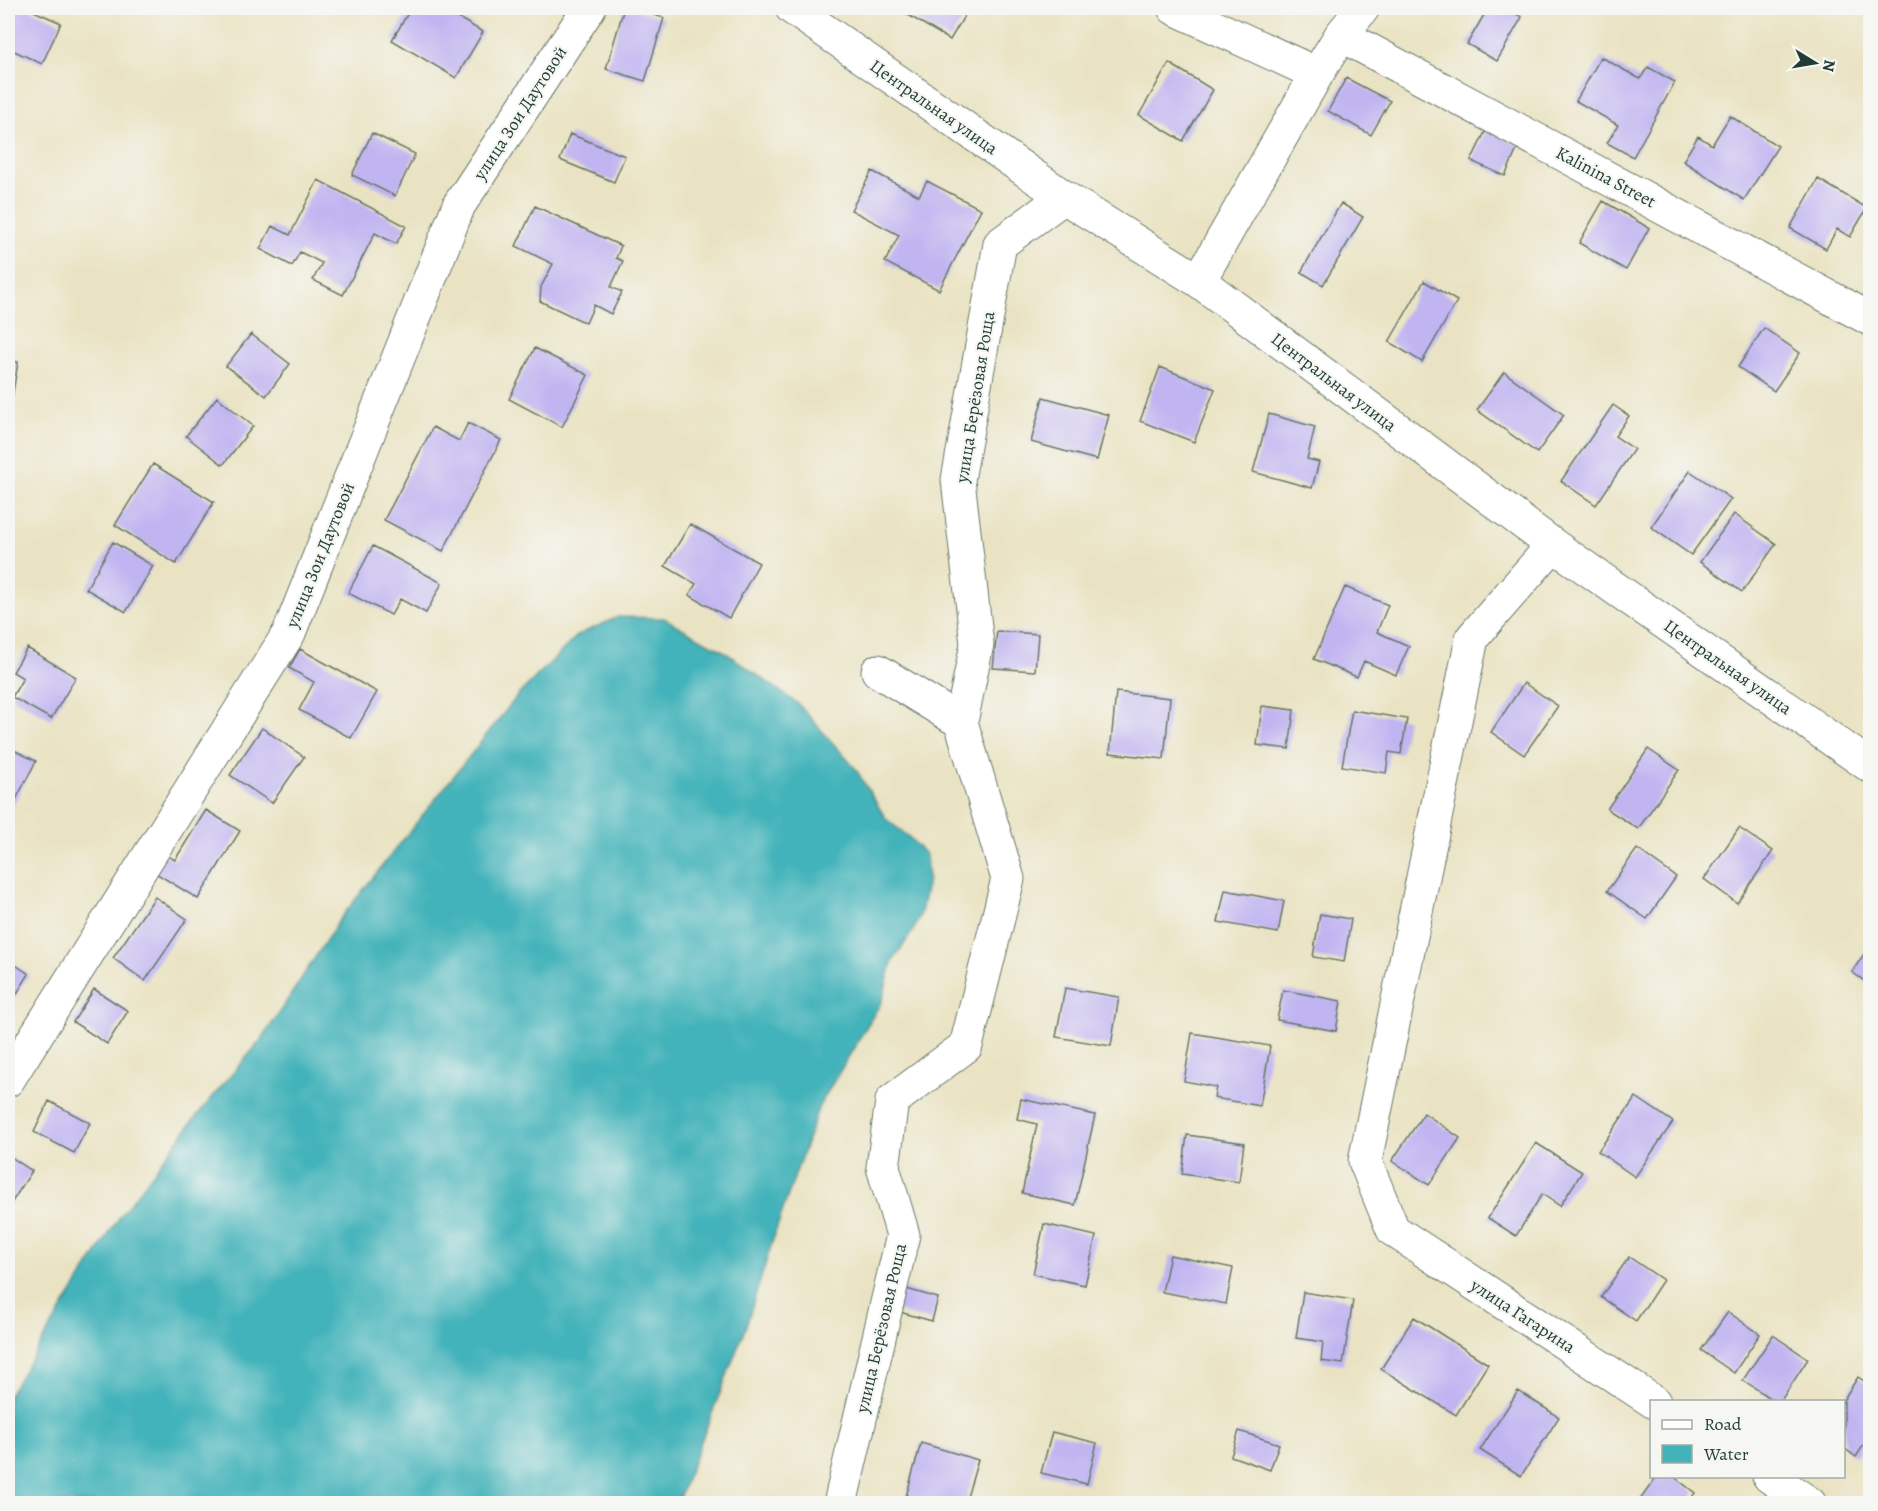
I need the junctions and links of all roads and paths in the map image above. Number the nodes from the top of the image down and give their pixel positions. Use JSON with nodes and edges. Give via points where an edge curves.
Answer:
{"nodes":[{"id":1,"x":589,"y":8,"type":"edge"},
{"id":2,"x":792,"y":8,"type":"edge"},
{"id":3,"x":1174,"y":8,"type":"edge"},
{"id":4,"x":1363,"y":8,"type":"edge"},
{"id":5,"x":829,"y":18,"type":"edge"},
{"id":6,"x":1341,"y":35,"type":"junction"},
{"id":7,"x":1317,"y":74,"type":"junction"},
{"id":8,"x":1064,"y":197,"type":"junction"},
{"id":9,"x":1199,"y":281,"type":"junction"},
{"id":10,"x":1870,"y":319,"type":"edge"},
{"id":11,"x":1553,"y":545,"type":"junction"},
{"id":12,"x":878,"y":671,"type":"dead end"},
{"id":13,"x":962,"y":723,"type":"junction"},
{"id":14,"x":1870,"y":766,"type":"edge"},
{"id":15,"x":8,"y":1080,"type":"edge"},
{"id":16,"x":1652,"y":1400,"type":"edge"},
{"id":17,"x":1772,"y":1478,"type":"edge"},
{"id":18,"x":840,"y":1503,"type":"edge"},
{"id":19,"x":1810,"y":1503,"type":"edge"}],
"edges":[{"from":1,"to":15,"type":"street","name":"улица Зои Даутовой","via":[[459,205],[289,633]]},
{"from":2,"to":5,"type":"street","name":"Центральная улица"},
{"from":3,"to":7,"type":"street"},
{"from":4,"to":6,"type":"street"},
{"from":5,"to":8,"type":"street","name":"Центральная улица"},
{"from":6,"to":7,"type":"street"},
{"from":6,"to":10,"type":"street","name":"Kalinina Street"},
{"from":7,"to":9,"type":"street"},
{"from":8,"to":9,"type":"street","name":"Центральная улица"},
{"from":8,"to":13,"type":"street","name":"улица Берёзовая Роща","via":[[1000,244],[958,480],[977,644]]},
{"from":9,"to":11,"type":"street","name":"Центральная улица"},
{"from":11,"to":14,"type":"street","name":"Центральная улица"},
{"from":11,"to":16,"type":"street","name":"улица Гагарина","via":[[1472,638],[1365,1161],[1393,1230]]},
{"from":12,"to":13,"type":"street"},
{"from":13,"to":18,"type":"street","name":"улица Берёзовая Роща","via":[[1008,879],[966,1046],[892,1101],[883,1167],[903,1235]]},
{"from":17,"to":19,"type":"street"}]}
